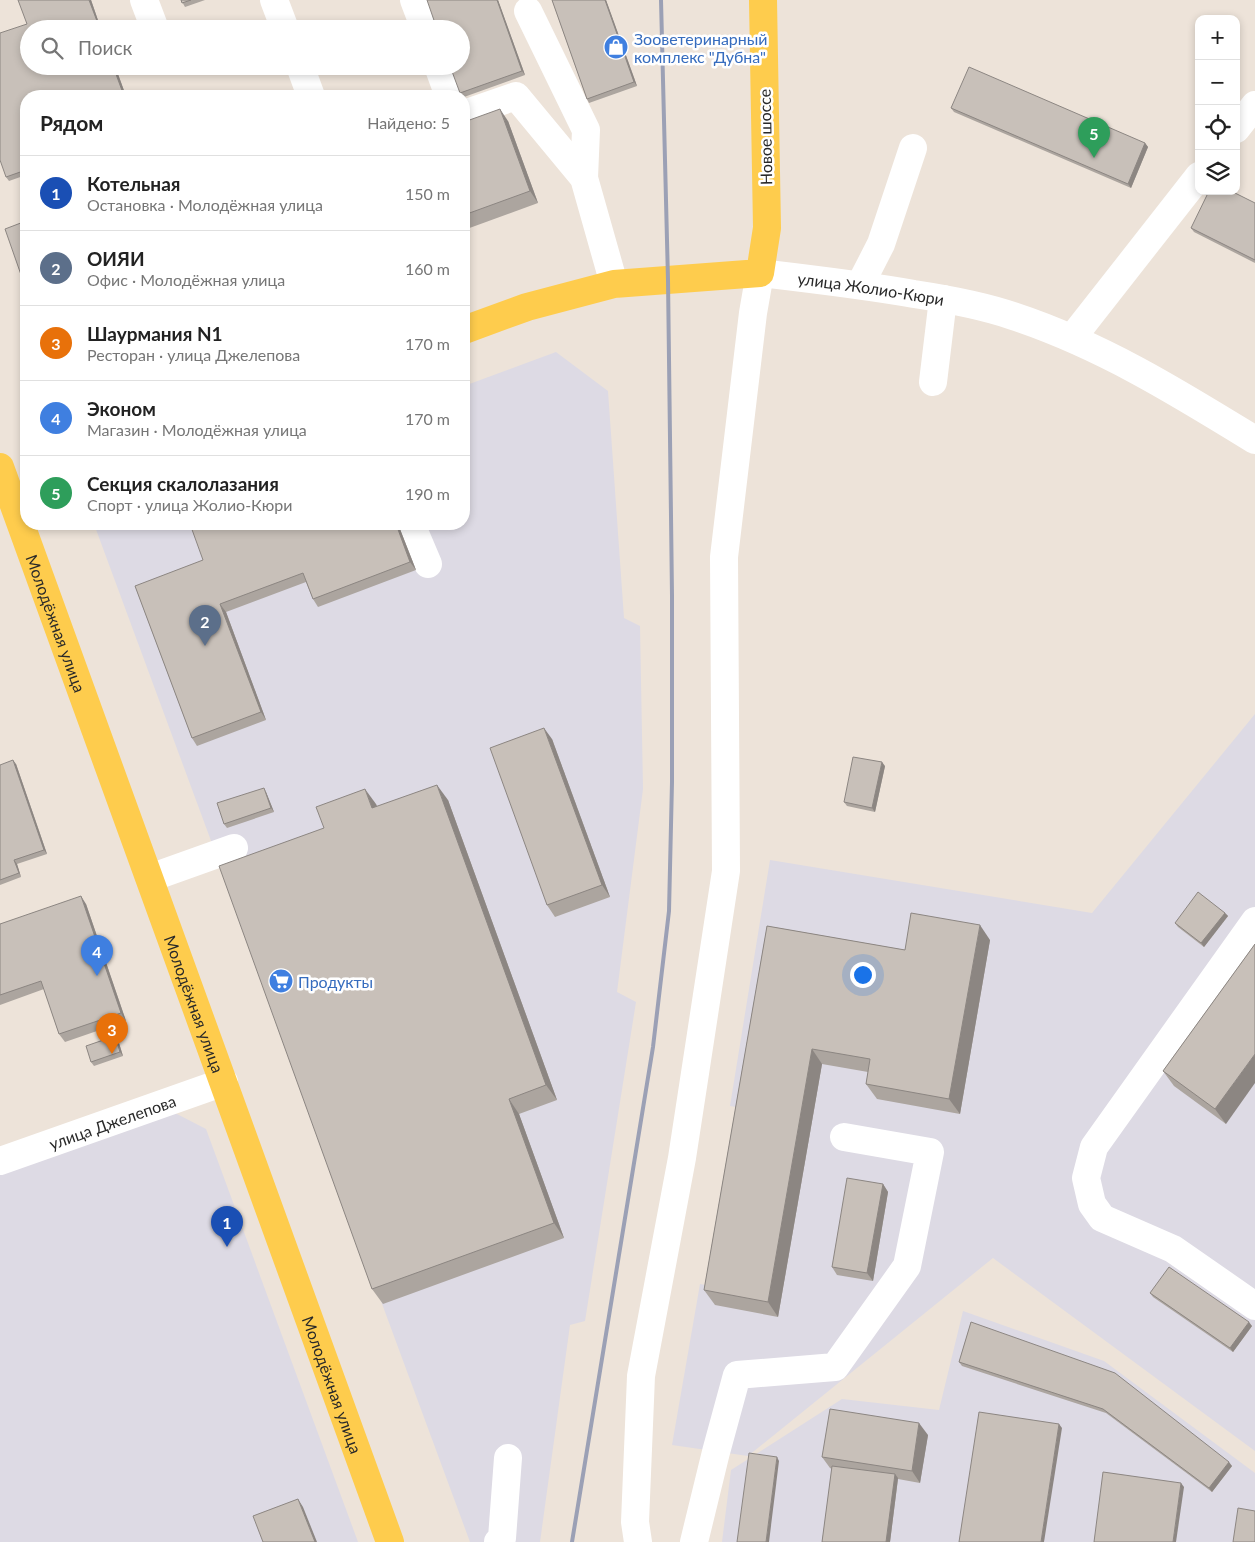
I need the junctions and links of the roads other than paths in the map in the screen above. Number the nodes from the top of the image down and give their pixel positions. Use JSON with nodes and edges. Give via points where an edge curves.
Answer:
{"nodes":[{"id":1,"x":144,"y":0,"type":"edge"},
{"id":2,"x":274,"y":0,"type":"edge"},
{"id":3,"x":414,"y":0,"type":"edge"},
{"id":4,"x":763,"y":0,"type":"edge"},
{"id":5,"x":528,"y":11,"type":"dead end"},
{"id":6,"x":152,"y":20,"type":"edge"},
{"id":7,"x":282,"y":20,"type":"edge"},
{"id":8,"x":422,"y":20,"type":"edge"},
{"id":9,"x":304,"y":75,"type":"edge"},
{"id":10,"x":441,"y":75,"type":"edge"},
{"id":11,"x":310,"y":90,"type":"edge"},
{"id":12,"x":447,"y":90,"type":"edge"},
{"id":13,"x":1255,"y":105,"type":"edge"},
{"id":14,"x":470,"y":112,"type":"edge"},
{"id":15,"x":1240,"y":123,"type":"edge"},
{"id":16,"x":913,"y":148,"type":"dead end"},
{"id":17,"x":584,"y":178,"type":"junction"},
{"id":18,"x":1195,"y":181,"type":"edge"},
{"id":19,"x":760,"y":273,"type":"junction"},
{"id":20,"x":614,"y":284,"type":"junction"},
{"id":21,"x":860,"y":285,"type":"junction"},
{"id":22,"x":943,"y":299,"type":"junction"},
{"id":23,"x":470,"y":328,"type":"edge"},
{"id":24,"x":1072,"y":338,"type":"junction"},
{"id":25,"x":934,"y":382,"type":"dead end"},
{"id":26,"x":1255,"y":440,"type":"edge"},
{"id":27,"x":9,"y":483,"type":"edge"},
{"id":28,"x":20,"y":514,"type":"edge"},
{"id":29,"x":26,"y":530,"type":"edge"},
{"id":30,"x":414,"y":530,"type":"edge"},
{"id":31,"x":428,"y":564,"type":"dead end"},
{"id":32,"x":234,"y":848,"type":"dead end"},
{"id":33,"x":150,"y":878,"type":"junction"},
{"id":34,"x":1255,"y":921,"type":"edge"},
{"id":35,"x":224,"y":1082,"type":"junction"},
{"id":36,"x":844,"y":1137,"type":"dead end"},
{"id":37,"x":0,"y":1161,"type":"edge"},
{"id":38,"x":1255,"y":1306,"type":"edge"},
{"id":39,"x":508,"y":1458,"type":"dead end"},
{"id":40,"x":390,"y":1542,"type":"edge"},
{"id":41,"x":498,"y":1542,"type":"edge"},
{"id":42,"x":638,"y":1542,"type":"edge"},
{"id":43,"x":694,"y":1542,"type":"edge"}],
"edges":[{"from":1,"to":6,"type":"street"},
{"from":2,"to":7,"type":"street"},
{"from":3,"to":8,"type":"street"},
{"from":4,"to":19,"type":"main road","name":"Новое шоссе","via":[[767,228]]},
{"from":5,"to":17,"type":"street","via":[[586,130]]},
{"from":9,"to":11,"type":"street"},
{"from":10,"to":12,"type":"street"},
{"from":13,"to":15,"type":"street"},
{"from":14,"to":17,"type":"street","via":[[516,96]]},
{"from":16,"to":21,"type":"street","via":[[881,244]]},
{"from":17,"to":20,"type":"street"},
{"from":18,"to":24,"type":"street"},
{"from":19,"to":20,"type":"main road","name":"улица Жолио-Кюри"},
{"from":19,"to":21,"type":"street","name":"улица Жолио-Кюри"},
{"from":19,"to":42,"type":"street","via":[[724,557],[726,871],[682,1158],[641,1376],[635,1522]]},
{"from":20,"to":23,"type":"main road","name":"улица Жолио-Кюри"},
{"from":21,"to":22,"type":"street","name":"улица Жолио-Кюри"},
{"from":22,"to":24,"type":"street","name":"улица Жолио-Кюри","via":[[1012,316]]},
{"from":22,"to":25,"type":"street"},
{"from":24,"to":26,"type":"street","name":"улица Жолио-Кюри","via":[[1155,379]]},
{"from":27,"to":28,"type":"main road","name":"Молодёжная улица"},
{"from":29,"to":33,"type":"main road","name":"Молодёжная улица"},
{"from":30,"to":31,"type":"street"},
{"from":32,"to":33,"type":"street"},
{"from":33,"to":35,"type":"main road","name":"Молодёжная улица"},
{"from":34,"to":38,"type":"street","via":[[1094,1147],[1086,1178],[1092,1204],[1102,1218],[1173,1249]]},
{"from":35,"to":37,"type":"street","name":"улица Джелепова"},
{"from":35,"to":40,"type":"main road","name":"Молодёжная улица"},
{"from":36,"to":43,"type":"street","via":[[930,1152],[907,1266],[835,1367],[737,1375]]},
{"from":39,"to":41,"type":"street","via":[[502,1538]]}]}
